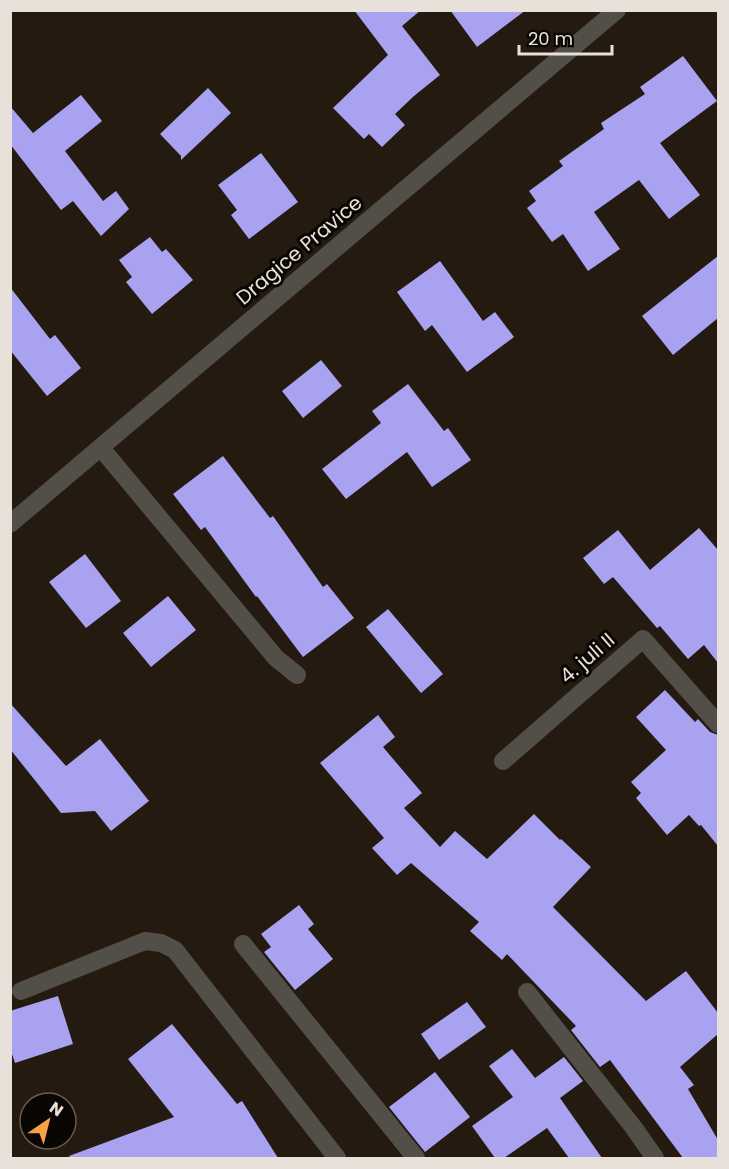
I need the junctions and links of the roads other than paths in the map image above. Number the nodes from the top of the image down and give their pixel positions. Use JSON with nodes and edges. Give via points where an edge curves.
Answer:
{"nodes":[{"id":1,"x":617,"y":10,"type":"edge"},
{"id":2,"x":101,"y":448,"type":"junction"},
{"id":3,"x":10,"y":524,"type":"edge"},
{"id":4,"x":297,"y":675,"type":"dead end"},
{"id":5,"x":718,"y":724,"type":"edge"},
{"id":6,"x":503,"y":761,"type":"dead end"},
{"id":7,"x":243,"y":944,"type":"dead end"},
{"id":8,"x":21,"y":991,"type":"dead end"},
{"id":9,"x":527,"y":992,"type":"dead end"},
{"id":10,"x":337,"y":1158,"type":"edge"},
{"id":11,"x":416,"y":1158,"type":"edge"},
{"id":12,"x":654,"y":1158,"type":"edge"}],
"edges":[{"from":1,"to":2,"type":"street","name":"Dragice Pravice"},
{"from":2,"to":3,"type":"street","name":"Dragice Pravice"},
{"from":2,"to":4,"type":"street","via":[[276,658]]},
{"from":5,"to":6,"type":"street","name":"4. juli II","via":[[642,639]]},
{"from":7,"to":11,"type":"street"},
{"from":8,"to":10,"type":"street","via":[[145,941],[175,950]]},
{"from":9,"to":12,"type":"street"}]}
